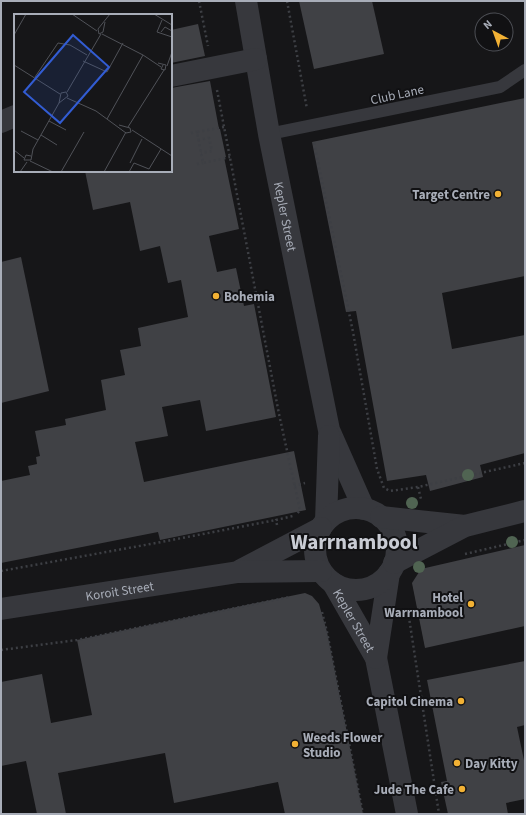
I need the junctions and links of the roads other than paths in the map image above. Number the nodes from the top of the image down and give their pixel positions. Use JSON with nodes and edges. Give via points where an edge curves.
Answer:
{"nodes":[{"id":1,"x":246,"y":1,"type":"edge"},
{"id":2,"x":256,"y":59,"type":"junction"},
{"id":3,"x":525,"y":70,"type":"edge"},
{"id":4,"x":172,"y":76,"type":"edge"},
{"id":5,"x":14,"y":116,"type":"edge"},
{"id":6,"x":1,"y":122,"type":"edge"},
{"id":7,"x":270,"y":134,"type":"junction"},
{"id":8,"x":329,"y":430,"type":"junction"},
{"id":9,"x":525,"y":511,"type":"edge"},
{"id":10,"x":372,"y":513,"type":"junction"},
{"id":11,"x":323,"y":525,"type":"junction"},
{"id":12,"x":464,"y":526,"type":"junction"},
{"id":13,"x":392,"y":568,"type":"junction"},
{"id":14,"x":238,"y":572,"type":"junction"},
{"id":15,"x":327,"y":577,"type":"junction"},
{"id":16,"x":1,"y":609,"type":"edge"},
{"id":17,"x":376,"y":658,"type":"junction"},
{"id":18,"x":407,"y":814,"type":"edge"}],
"edges":[{"from":1,"to":2,"type":"street","name":"Kepler Street"},
{"from":2,"to":4,"type":"street"},
{"from":2,"to":7,"type":"street","name":"Kepler Street"},
{"from":3,"to":7,"type":"lane","name":"Club Lane","via":[[500,87]]},
{"from":5,"to":6,"type":"street"},
{"from":7,"to":8,"type":"street","name":"Kepler Street"},
{"from":8,"to":10,"type":"street","name":"Kepler Street"},
{"from":8,"to":11,"type":"street","name":"Kepler Street"},
{"from":9,"to":12,"type":"street"},
{"from":10,"to":11,"type":"street","via":[[347,509],[332,516]]},
{"from":10,"to":12,"type":"street"},
{"from":10,"to":13,"type":"street","via":[[390,526],[395,537],[397,550]]},
{"from":11,"to":14,"type":"street","name":"Koroit Street"},
{"from":11,"to":15,"type":"street","via":[[316,538],[315,550],[316,561]]},
{"from":12,"to":13,"type":"street"},
{"from":13,"to":15,"type":"street","via":[[380,582],[369,588],[356,590],[344,589]]},
{"from":13,"to":17,"type":"street","name":"Kepler Street"},
{"from":14,"to":15,"type":"street","name":"Koroit Street","via":[[285,571]]},
{"from":14,"to":16,"type":"street","name":"Koroit Street"},
{"from":15,"to":17,"type":"street","name":"Kepler Street"},
{"from":17,"to":18,"type":"street","name":"Kepler Street"}]}
